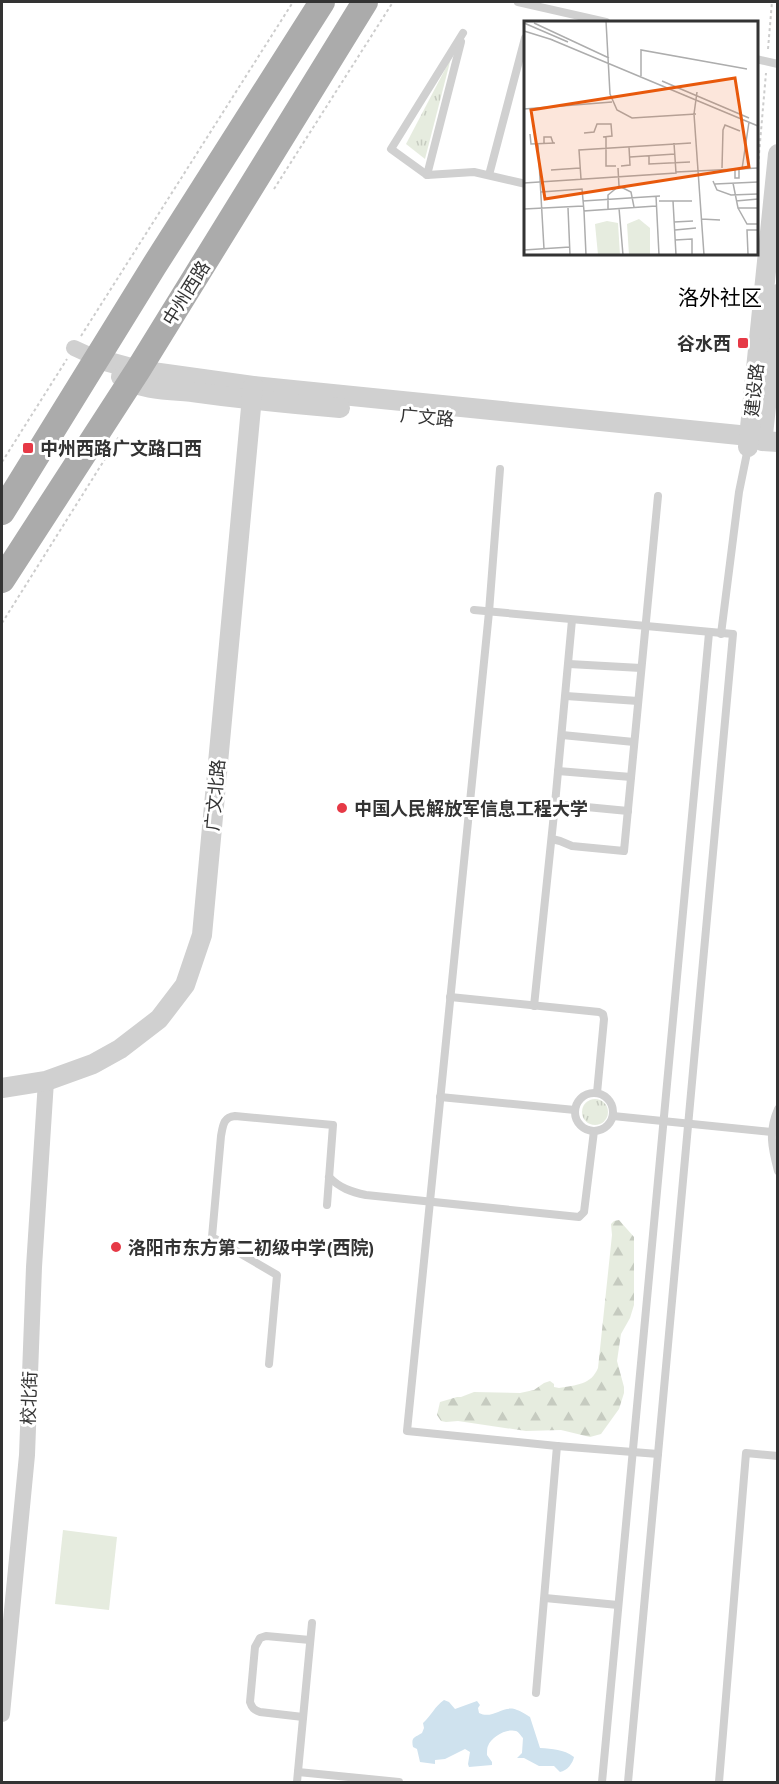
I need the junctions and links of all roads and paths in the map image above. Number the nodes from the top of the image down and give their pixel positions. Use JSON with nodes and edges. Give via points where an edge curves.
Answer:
{"nodes":[{"id":1,"x":293,"y":2,"type":"edge"},
{"id":2,"x":322,"y":2,"type":"edge"},
{"id":3,"x":365,"y":2,"type":"edge"},
{"id":4,"x":519,"y":2,"type":"edge"},
{"id":5,"x":772,"y":2,"type":"edge"},
{"id":6,"x":602,"y":21,"type":"edge"},
{"id":7,"x":524,"y":42,"type":"edge"},
{"id":8,"x":758,"y":59,"type":"edge"},
{"id":9,"x":766,"y":61,"type":"junction"},
{"id":10,"x":777,"y":64,"type":"edge"},
{"id":11,"x":777,"y":154,"type":"edge"},
{"id":12,"x":758,"y":163,"type":"edge"},
{"id":13,"x":427,"y":175,"type":"junction"},
{"id":14,"x":489,"y":175,"type":"junction"},
{"id":15,"x":524,"y":184,"type":"edge"},
{"id":16,"x":777,"y":294,"type":"edge"},
{"id":17,"x":74,"y":348,"type":"junction"},
{"id":18,"x":98,"y":359,"type":"junction"},
{"id":19,"x":134,"y":376,"type":"junction"},
{"id":20,"x":252,"y":393,"type":"junction"},
{"id":21,"x":759,"y":442,"type":"edge"},
{"id":22,"x":2,"y":462,"type":"edge"},
{"id":23,"x":500,"y":469,"type":"dead end"},
{"id":24,"x":658,"y":496,"type":"dead end"},
{"id":25,"x":2,"y":512,"type":"edge"},
{"id":26,"x":2,"y":580,"type":"edge"},
{"id":27,"x":474,"y":610,"type":"dead end"},
{"id":28,"x":489,"y":612,"type":"junction"},
{"id":29,"x":572,"y":620,"type":"junction"},
{"id":30,"x":645,"y":627,"type":"junction"},
{"id":31,"x":709,"y":633,"type":"junction"},
{"id":32,"x":721,"y":634,"type":"junction"},
{"id":33,"x":569,"y":664,"type":"junction"},
{"id":34,"x":641,"y":668,"type":"junction"},
{"id":35,"x":566,"y":696,"type":"junction"},
{"id":36,"x":638,"y":701,"type":"junction"},
{"id":37,"x":562,"y":735,"type":"junction"},
{"id":38,"x":634,"y":742,"type":"junction"},
{"id":39,"x":558,"y":771,"type":"junction"},
{"id":40,"x":631,"y":777,"type":"junction"},
{"id":41,"x":555,"y":804,"type":"junction"},
{"id":42,"x":628,"y":811,"type":"junction"},
{"id":43,"x":552,"y":839,"type":"junction"},
{"id":44,"x":450,"y":997,"type":"junction"},
{"id":45,"x":534,"y":1006,"type":"junction"},
{"id":46,"x":46,"y":1081,"type":"junction"},
{"id":47,"x":2,"y":1088,"type":"edge"},
{"id":48,"x":597,"y":1093,"type":"junction"},
{"id":49,"x":440,"y":1097,"type":"junction"},
{"id":50,"x":777,"y":1108,"type":"edge"},
{"id":51,"x":575,"y":1110,"type":"junction"},
{"id":52,"x":613,"y":1116,"type":"junction"},
{"id":53,"x":663,"y":1122,"type":"junction"},
{"id":54,"x":687,"y":1124,"type":"junction"},
{"id":55,"x":594,"y":1131,"type":"junction"},
{"id":56,"x":771,"y":1132,"type":"junction"},
{"id":57,"x":777,"y":1171,"type":"edge"},
{"id":58,"x":329,"y":1177,"type":"junction"},
{"id":59,"x":429,"y":1202,"type":"junction"},
{"id":60,"x":327,"y":1205,"type":"dead end"},
{"id":61,"x":269,"y":1364,"type":"dead end"},
{"id":62,"x":557,"y":1446,"type":"junction"},
{"id":63,"x":632,"y":1452,"type":"junction"},
{"id":64,"x":658,"y":1454,"type":"junction"},
{"id":65,"x":777,"y":1456,"type":"edge"},
{"id":66,"x":545,"y":1598,"type":"junction"},
{"id":67,"x":618,"y":1605,"type":"junction"},
{"id":68,"x":312,"y":1623,"type":"dead end"},
{"id":69,"x":310,"y":1640,"type":"junction"},
{"id":70,"x":536,"y":1693,"type":"dead end"},
{"id":71,"x":2,"y":1714,"type":"edge"},
{"id":72,"x":303,"y":1718,"type":"junction"},
{"id":73,"x":298,"y":1772,"type":"junction"},
{"id":74,"x":297,"y":1782,"type":"edge"},
{"id":75,"x":399,"y":1782,"type":"edge"},
{"id":76,"x":602,"y":1782,"type":"edge"},
{"id":77,"x":628,"y":1782,"type":"edge"},
{"id":78,"x":719,"y":1782,"type":"edge"}],
"edges":[{"from":1,"to":17,"type":"path"},
{"from":2,"to":18,"type":"main road"},
{"from":3,"to":19,"type":"main road","name":"中州西路"},
{"from":4,"to":6,"type":"lane"},
{"from":5,"to":9,"type":"path"},
{"from":7,"to":14,"type":"lane"},
{"from":8,"to":9,"type":"lane"},
{"from":9,"to":10,"type":"lane"},
{"from":9,"to":12,"type":"path"},
{"from":11,"to":21,"type":"street","name":"建设路"},
{"from":13,"to":13,"type":"lane","via":[[460,44],[463,33],[391,149]]},
{"from":13,"to":14,"type":"lane"},
{"from":14,"to":15,"type":"lane"},
{"from":16,"to":21,"type":"street","name":"建设路"},
{"from":17,"to":18,"type":"street","name":"广文路"},
{"from":17,"to":22,"type":"path"},
{"from":18,"to":19,"type":"street","name":"广文路"},
{"from":18,"to":25,"type":"main road"},
{"from":19,"to":20,"type":"street","name":"广文路","via":[[151,387]]},
{"from":19,"to":26,"type":"main road","name":"中州西路"},
{"from":20,"to":21,"type":"street","name":"广文路"},
{"from":20,"to":46,"type":"street","name":"广文北路","via":[[202,935],[185,985],[159,1019],[93,1064]]},
{"from":21,"to":32,"type":"lane","via":[[739,492]]},
{"from":23,"to":28,"type":"lane"},
{"from":24,"to":30,"type":"lane"},
{"from":27,"to":28,"type":"lane"},
{"from":28,"to":29,"type":"lane"},
{"from":28,"to":44,"type":"lane"},
{"from":29,"to":30,"type":"lane"},
{"from":29,"to":33,"type":"lane"},
{"from":30,"to":31,"type":"lane"},
{"from":30,"to":34,"type":"lane"},
{"from":31,"to":32,"type":"lane"},
{"from":31,"to":53,"type":"lane"},
{"from":32,"to":54,"type":"lane","via":[[733,634]]},
{"from":33,"to":34,"type":"lane"},
{"from":33,"to":35,"type":"lane"},
{"from":34,"to":36,"type":"lane"},
{"from":35,"to":36,"type":"lane"},
{"from":35,"to":37,"type":"lane"},
{"from":36,"to":38,"type":"lane"},
{"from":37,"to":38,"type":"lane"},
{"from":37,"to":39,"type":"lane"},
{"from":38,"to":40,"type":"lane"},
{"from":39,"to":40,"type":"lane"},
{"from":39,"to":41,"type":"lane"},
{"from":40,"to":42,"type":"lane"},
{"from":41,"to":42,"type":"lane"},
{"from":41,"to":43,"type":"lane"},
{"from":42,"to":43,"type":"lane","via":[[624,851],[572,846]]},
{"from":43,"to":45,"type":"lane"},
{"from":44,"to":45,"type":"lane"},
{"from":44,"to":49,"type":"lane"},
{"from":45,"to":48,"type":"lane","via":[[603,1014]]},
{"from":46,"to":47,"type":"street","name":"广文北路"},
{"from":46,"to":71,"type":"street","name":"校北街","via":[[27,1455]]},
{"from":48,"to":51,"type":"lane","via":[[585,1095]]},
{"from":48,"to":52,"type":"lane","via":[[608,1099]]},
{"from":49,"to":51,"type":"lane"},
{"from":49,"to":59,"type":"lane"},
{"from":50,"to":56,"type":"lane"},
{"from":51,"to":55,"type":"lane","via":[[578,1123]]},
{"from":52,"to":53,"type":"lane"},
{"from":52,"to":55,"type":"lane","via":[[606,1127]]},
{"from":53,"to":54,"type":"lane"},
{"from":53,"to":63,"type":"lane"},
{"from":54,"to":56,"type":"lane"},
{"from":54,"to":64,"type":"lane"},
{"from":55,"to":59,"type":"lane","via":[[584,1212],[579,1217]]},
{"from":56,"to":57,"type":"lane"},
{"from":58,"to":59,"type":"lane","via":[[353,1192]]},
{"from":58,"to":60,"type":"lane"},
{"from":58,"to":61,"type":"lane","via":[[333,1125],[235,1116],[224,1122],[212,1237],[277,1275]]},
{"from":59,"to":62,"type":"lane","via":[[407,1431]]},
{"from":62,"to":63,"type":"lane"},
{"from":62,"to":66,"type":"lane"},
{"from":63,"to":64,"type":"lane"},
{"from":63,"to":67,"type":"lane"},
{"from":64,"to":77,"type":"lane"},
{"from":65,"to":78,"type":"lane","via":[[746,1453]]},
{"from":66,"to":67,"type":"lane"},
{"from":66,"to":70,"type":"lane"},
{"from":67,"to":76,"type":"lane"},
{"from":68,"to":69,"type":"lane"},
{"from":69,"to":72,"type":"lane"},
{"from":69,"to":72,"type":"lane","via":[[260,1638],[255,1647],[250,1702],[260,1712]]},
{"from":72,"to":73,"type":"lane"},
{"from":73,"to":74,"type":"lane"},
{"from":73,"to":75,"type":"lane"}]}
